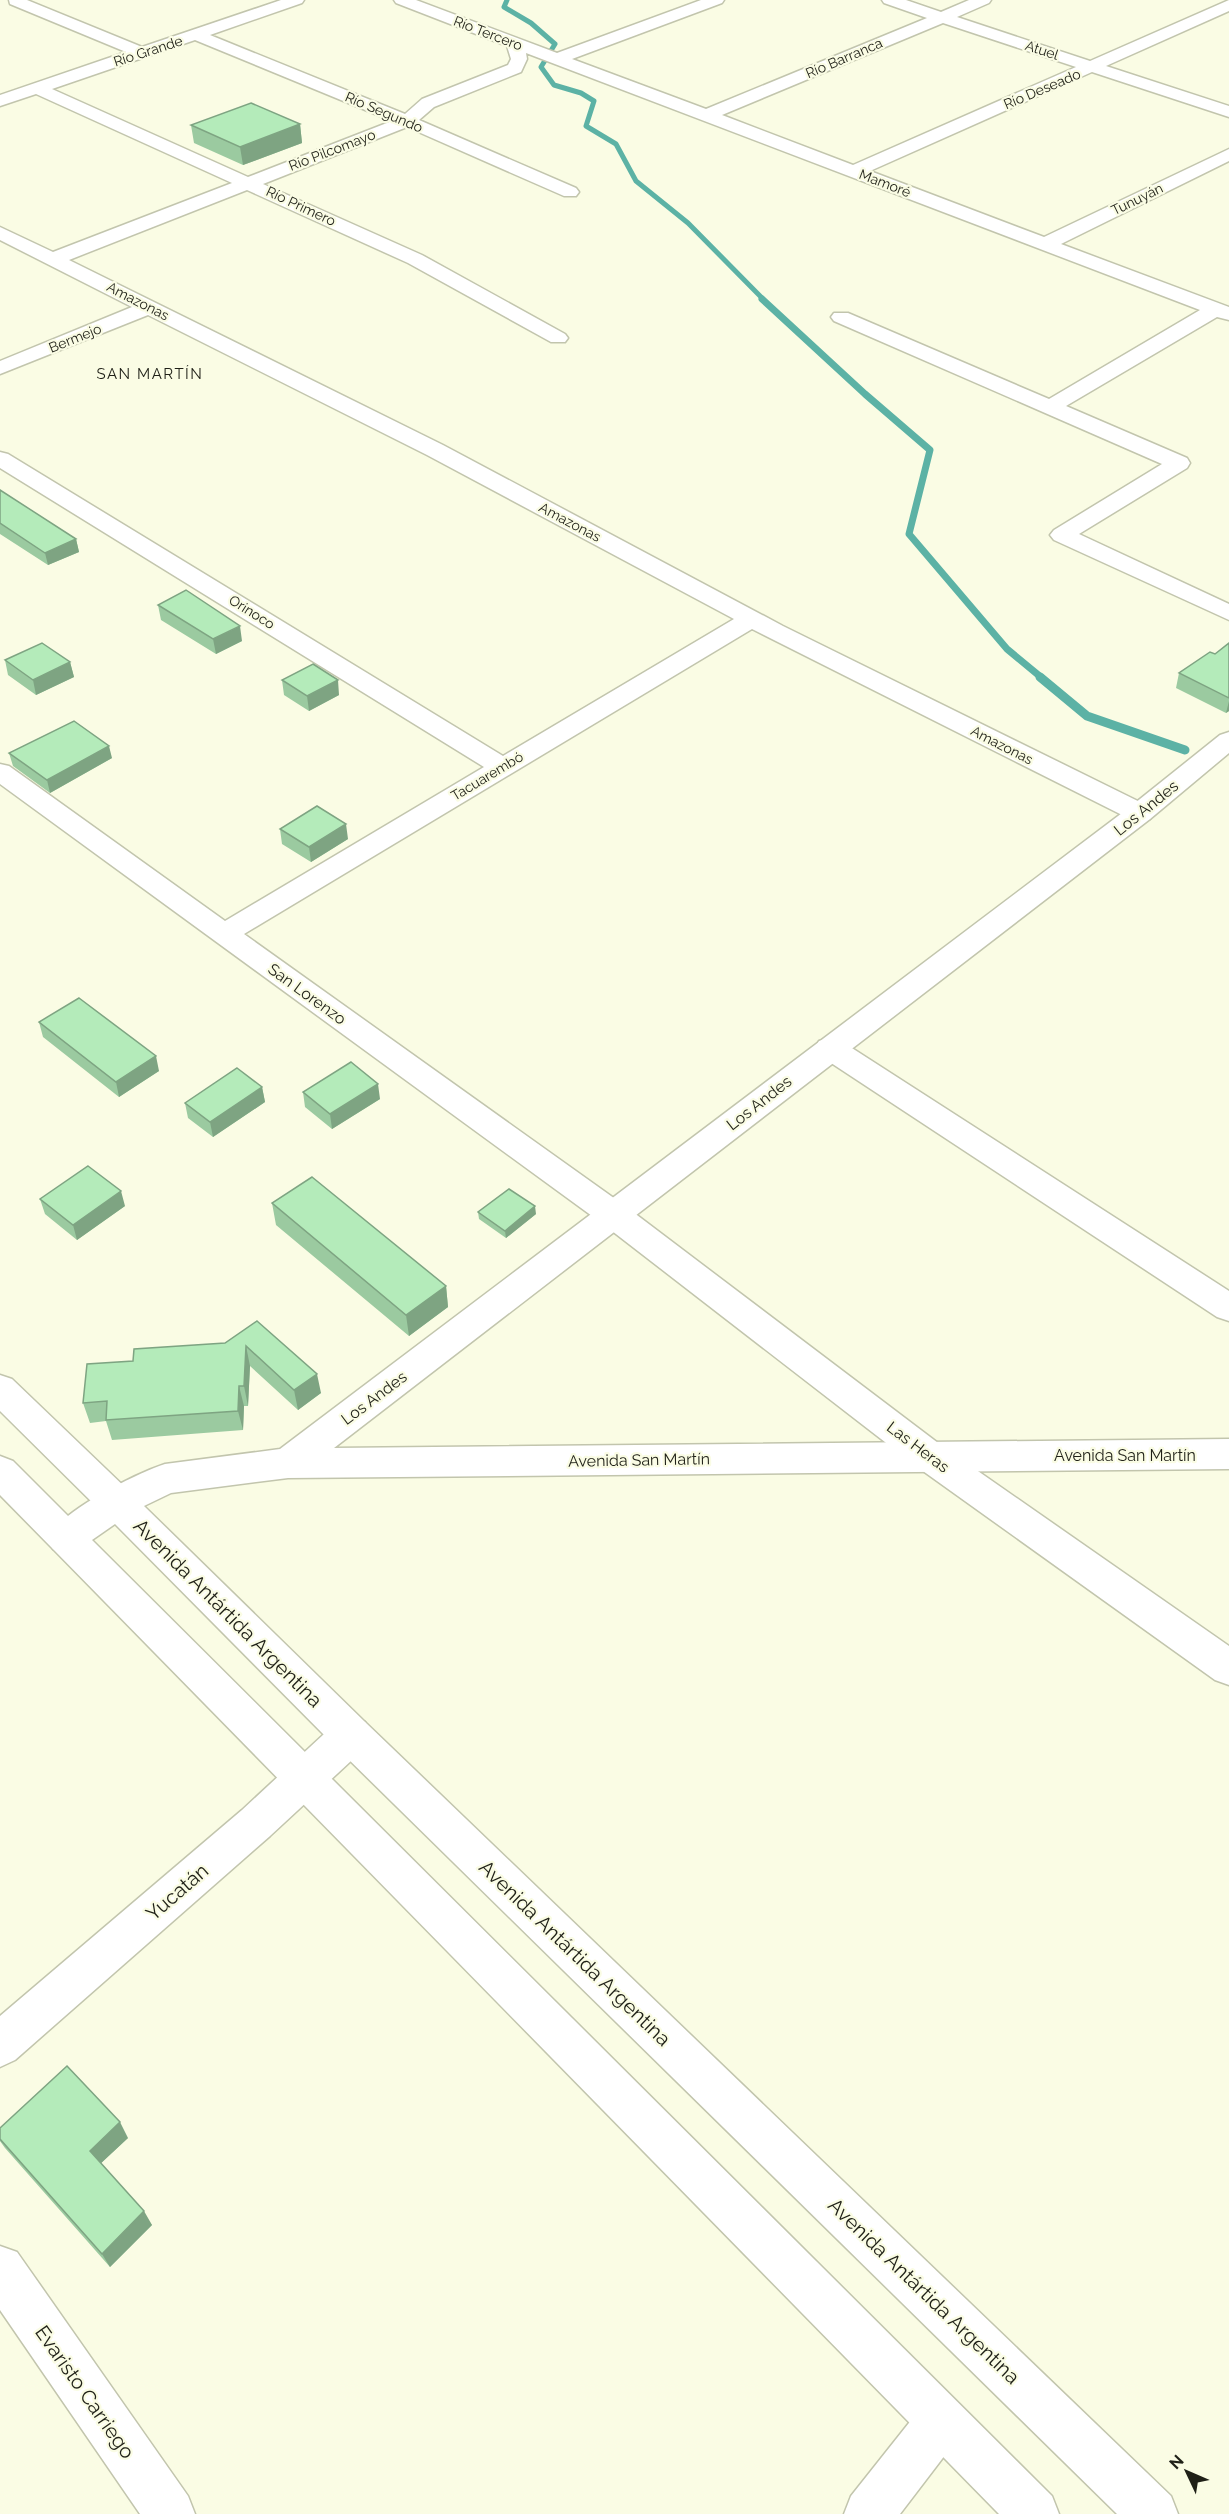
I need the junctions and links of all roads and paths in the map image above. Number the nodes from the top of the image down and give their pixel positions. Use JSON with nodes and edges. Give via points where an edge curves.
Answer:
{"nodes":[{"id":1,"x":296,"y":0,"type":"edge"},
{"id":2,"x":402,"y":0,"type":"edge"},
{"id":3,"x":716,"y":0,"type":"edge"},
{"id":4,"x":890,"y":0,"type":"edge"},
{"id":5,"x":983,"y":0,"type":"edge"},
{"id":6,"x":16,"y":1,"type":"edge"},
{"id":7,"x":1229,"y":4,"type":"edge"},
{"id":8,"x":942,"y":17,"type":"junction"},
{"id":9,"x":197,"y":35,"type":"junction"},
{"id":10,"x":515,"y":43,"type":"junction"},
{"id":11,"x":142,"y":53,"type":"junction"},
{"id":12,"x":549,"y":56,"type":"junction"},
{"id":13,"x":1093,"y":67,"type":"junction"},
{"id":14,"x":36,"y":88,"type":"junction"},
{"id":15,"x":0,"y":101,"type":"edge"},
{"id":16,"x":1229,"y":112,"type":"edge"},
{"id":17,"x":705,"y":116,"type":"junction"},
{"id":18,"x":407,"y":121,"type":"junction"},
{"id":19,"x":1229,"y":154,"type":"edge"},
{"id":20,"x":855,"y":171,"type":"junction"},
{"id":21,"x":249,"y":183,"type":"junction"},
{"id":22,"x":570,"y":192,"type":"dead end"},
{"id":23,"x":0,"y":233,"type":"edge"},
{"id":24,"x":1045,"y":244,"type":"junction"},
{"id":25,"x":53,"y":259,"type":"junction"},
{"id":26,"x":149,"y":307,"type":"junction"},
{"id":27,"x":1222,"y":312,"type":"edge"},
{"id":28,"x":841,"y":317,"type":"dead end"},
{"id":29,"x":558,"y":338,"type":"dead end"},
{"id":30,"x":0,"y":368,"type":"edge"},
{"id":31,"x":1050,"y":407,"type":"junction"},
{"id":32,"x":0,"y":459,"type":"edge"},
{"id":33,"x":1229,"y":613,"type":"edge"},
{"id":34,"x":751,"y":619,"type":"junction"},
{"id":35,"x":1229,"y":740,"type":"edge"},
{"id":36,"x":503,"y":767,"type":"junction"},
{"id":37,"x":3,"y":778,"type":"edge"},
{"id":38,"x":1140,"y":813,"type":"junction"},
{"id":39,"x":224,"y":934,"type":"junction"},
{"id":40,"x":831,"y":1048,"type":"junction"},
{"id":41,"x":614,"y":1215,"type":"junction"},
{"id":42,"x":1229,"y":1308,"type":"edge"},
{"id":43,"x":0,"y":1389,"type":"edge"},
{"id":44,"x":1229,"y":1454,"type":"edge"},
{"id":45,"x":929,"y":1456,"type":"junction"},
{"id":46,"x":288,"y":1463,"type":"junction"},
{"id":47,"x":0,"y":1471,"type":"edge"},
{"id":48,"x":117,"y":1503,"type":"junction"},
{"id":49,"x":66,"y":1538,"type":"junction"},
{"id":50,"x":1229,"y":1668,"type":"edge"},
{"id":51,"x":351,"y":1735,"type":"junction"},
{"id":52,"x":304,"y":1778,"type":"junction"},
{"id":53,"x":0,"y":2045,"type":"edge"},
{"id":54,"x":0,"y":2269,"type":"edge"},
{"id":55,"x":941,"y":2421,"type":"junction"},
{"id":56,"x":170,"y":2514,"type":"edge"},
{"id":57,"x":869,"y":2514,"type":"edge"},
{"id":58,"x":1034,"y":2514,"type":"edge"},
{"id":59,"x":1153,"y":2514,"type":"edge"}],
"edges":[{"from":1,"to":9,"type":"street","name":"Río Grande"},
{"from":2,"to":10,"type":"street","name":"Río Tercero"},
{"from":3,"to":12,"type":"street"},
{"from":4,"to":8,"type":"street","name":"Atuel"},
{"from":5,"to":8,"type":"street","name":"Río Barranca"},
{"from":6,"to":11,"type":"street"},
{"from":7,"to":13,"type":"street","name":"Río Deseado"},
{"from":8,"to":13,"type":"street","name":"Atuel"},
{"from":8,"to":17,"type":"street","name":"Río Barranca"},
{"from":9,"to":11,"type":"street","name":"Río Grande"},
{"from":9,"to":18,"type":"street","name":"Río Segundo"},
{"from":10,"to":12,"type":"street","name":"Río Tercero"},
{"from":10,"to":18,"type":"street","name":"Río Pilcomayo","via":[[519,58],[514,68],[428,103]]},
{"from":11,"to":14,"type":"street","name":"Río Grande"},
{"from":12,"to":17,"type":"street","name":"Mamoré"},
{"from":13,"to":16,"type":"street","name":"Atuel"},
{"from":13,"to":20,"type":"street","name":"Río Deseado"},
{"from":14,"to":15,"type":"street","name":"Río Grande"},
{"from":14,"to":21,"type":"street","name":"Río Primero"},
{"from":17,"to":20,"type":"street","name":"Mamoré"},
{"from":18,"to":21,"type":"street","name":"Río Pilcomayo"},
{"from":18,"to":22,"type":"street","name":"Río Segundo"},
{"from":19,"to":24,"type":"street","name":"Tunuyán"},
{"from":20,"to":24,"type":"street","name":"Mamoré"},
{"from":21,"to":25,"type":"street","name":"Río Pilcomayo"},
{"from":21,"to":29,"type":"street","name":"Río Primero","via":[[414,259]]},
{"from":23,"to":25,"type":"street","name":"Amazonas"},
{"from":24,"to":27,"type":"street","name":"Mamoré"},
{"from":25,"to":26,"type":"street","name":"Amazonas"},
{"from":26,"to":30,"type":"street","name":"Bermejo"},
{"from":26,"to":34,"type":"street","name":"Amazonas","via":[[435,450]]},
{"from":27,"to":31,"type":"street"},
{"from":28,"to":31,"type":"street"},
{"from":31,"to":33,"type":"street","via":[[1179,463],[1062,535]]},
{"from":32,"to":36,"type":"street","name":"Orinoco"},
{"from":34,"to":36,"type":"street","name":"Tacuarembó"},
{"from":34,"to":38,"type":"street","name":"Amazonas"},
{"from":35,"to":38,"type":"street","name":"Los Andes"},
{"from":36,"to":39,"type":"street","name":"Tacuarembó"},
{"from":37,"to":39,"type":"street","name":"San Lorenzo"},
{"from":38,"to":40,"type":"street","name":"Los Andes"},
{"from":39,"to":41,"type":"street","name":"San Lorenzo"},
{"from":40,"to":41,"type":"street","name":"Los Andes"},
{"from":40,"to":42,"type":"street"},
{"from":41,"to":45,"type":"street","name":"Las Heras"},
{"from":41,"to":46,"type":"street","name":"Los Andes"},
{"from":43,"to":48,"type":"street","name":"Avenida Antártida Argentina"},
{"from":44,"to":45,"type":"street","name":"Avenida San Martín"},
{"from":45,"to":46,"type":"street","name":"Avenida San Martín"},
{"from":45,"to":50,"type":"street","name":"Las Heras"},
{"from":46,"to":48,"type":"street","name":"Avenida San Martín","via":[[165,1479]]},
{"from":47,"to":49,"type":"street"},
{"from":48,"to":49,"type":"street","name":"Avenida San Martín"},
{"from":48,"to":51,"type":"street","name":"Avenida Antártida Argentina"},
{"from":49,"to":52,"type":"street"},
{"from":51,"to":52,"type":"street","name":"Yucatán"},
{"from":51,"to":59,"type":"street","name":"Avenida Antártida Argentina"},
{"from":52,"to":53,"type":"street","name":"Yucatán"},
{"from":52,"to":55,"type":"street"},
{"from":54,"to":56,"type":"street","name":"Evaristo Carriego"},
{"from":55,"to":57,"type":"street"},
{"from":55,"to":58,"type":"street"}]}
